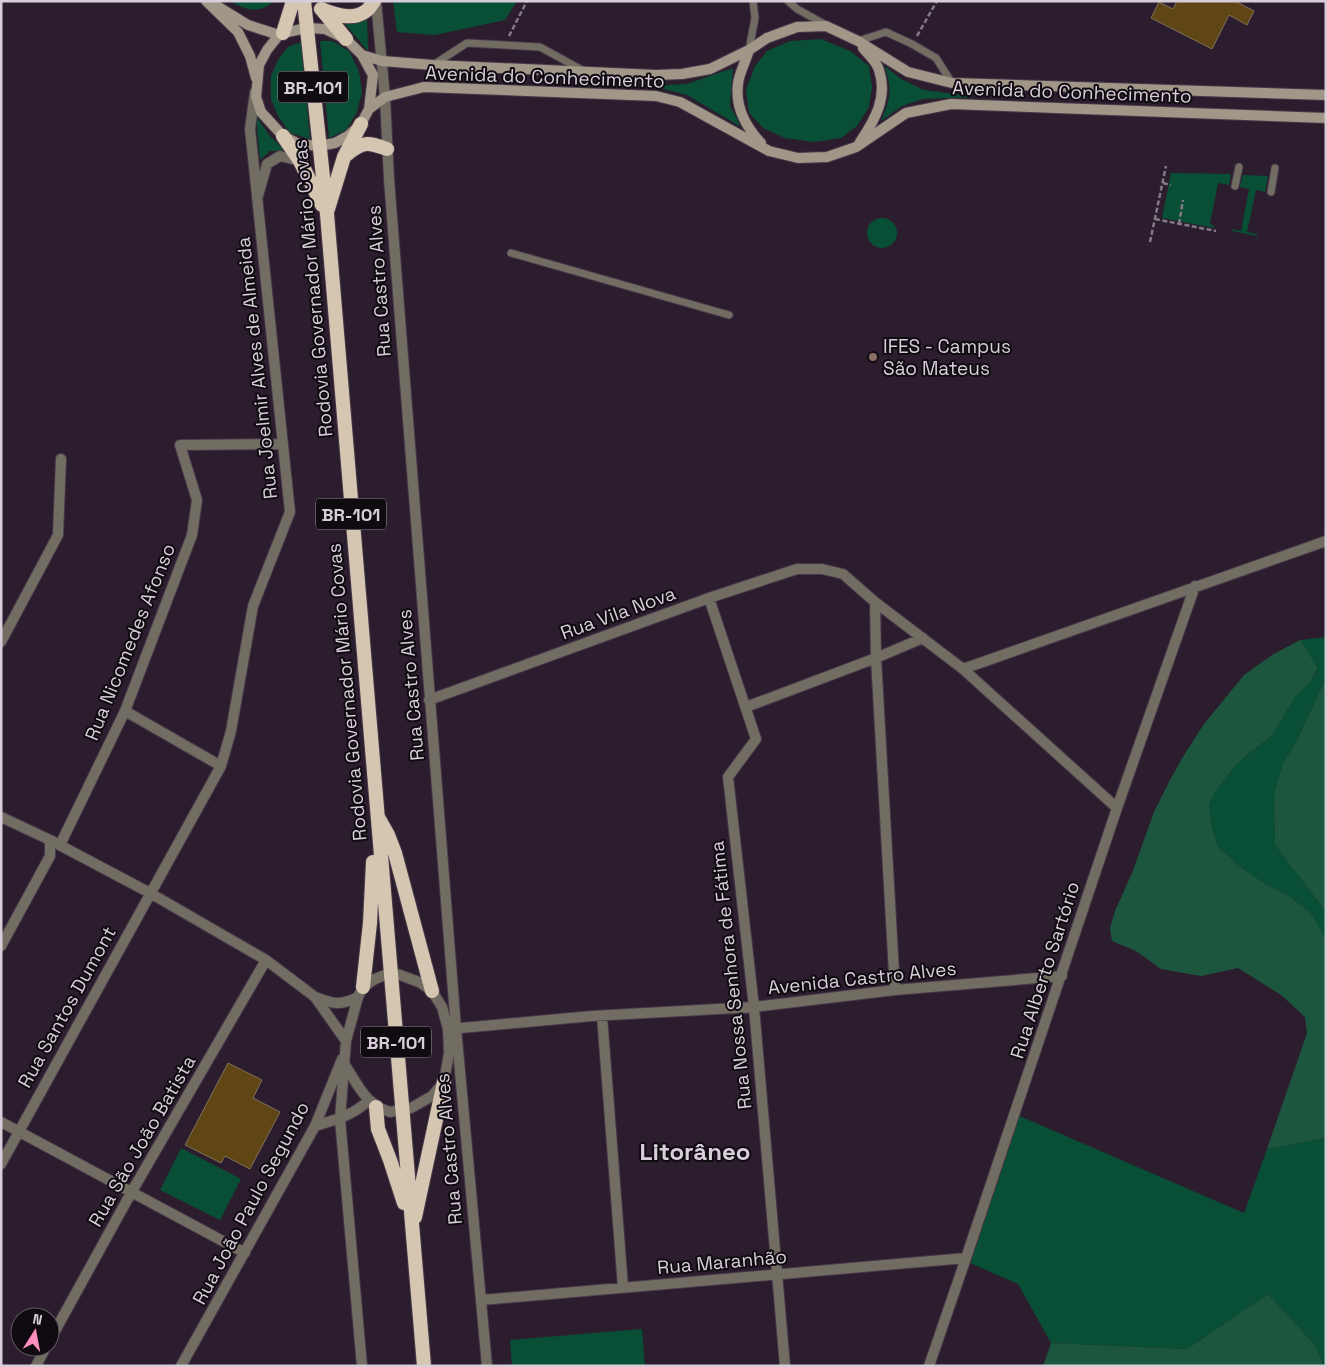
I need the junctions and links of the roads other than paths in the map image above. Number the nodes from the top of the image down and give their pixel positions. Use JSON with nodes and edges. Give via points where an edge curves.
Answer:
{"nodes":[{"id":1,"x":207,"y":1,"type":"edge"},
{"id":2,"x":293,"y":1,"type":"edge"},
{"id":3,"x":304,"y":1,"type":"edge"},
{"id":4,"x":375,"y":1,"type":"edge"},
{"id":5,"x":752,"y":1,"type":"edge"},
{"id":6,"x":788,"y":1,"type":"edge"},
{"id":7,"x":319,"y":5,"type":"edge"},
{"id":8,"x":826,"y":26,"type":"junction"},
{"id":9,"x":307,"y":28,"type":"junction"},
{"id":10,"x":281,"y":34,"type":"junction"},
{"id":11,"x":346,"y":39,"type":"junction"},
{"id":12,"x":858,"y":41,"type":"junction"},
{"id":13,"x":749,"y":50,"type":"junction"},
{"id":14,"x":362,"y":55,"type":"junction"},
{"id":15,"x":382,"y":61,"type":"junction"},
{"id":16,"x":433,"y":65,"type":"junction"},
{"id":17,"x":585,"y":72,"type":"junction"},
{"id":18,"x":257,"y":82,"type":"junction"},
{"id":19,"x":952,"y":83,"type":"junction"},
{"id":20,"x":1326,"y":95,"type":"edge"},
{"id":21,"x":385,"y":97,"type":"junction"},
{"id":22,"x":369,"y":109,"type":"junction"},
{"id":23,"x":1326,"y":118,"type":"edge"},
{"id":24,"x":361,"y":124,"type":"junction"},
{"id":25,"x":283,"y":136,"type":"junction"},
{"id":26,"x":319,"y":146,"type":"junction"},
{"id":27,"x":856,"y":147,"type":"junction"},
{"id":28,"x":388,"y":149,"type":"junction"},
{"id":29,"x":769,"y":152,"type":"junction"},
{"id":30,"x":344,"y":157,"type":"junction"},
{"id":31,"x":300,"y":161,"type":"junction"},
{"id":32,"x":1238,"y":167,"type":"dead end"},
{"id":33,"x":1276,"y":168,"type":"dead end"},
{"id":34,"x":1235,"y":186,"type":"dead end"},
{"id":35,"x":1271,"y":192,"type":"dead end"},
{"id":36,"x":256,"y":202,"type":"junction"},
{"id":37,"x":327,"y":214,"type":"junction"},
{"id":38,"x":511,"y":253,"type":"dead end"},
{"id":39,"x":729,"y":315,"type":"dead end"},
{"id":40,"x":282,"y":444,"type":"junction"},
{"id":41,"x":61,"y":459,"type":"dead end"},
{"id":42,"x":1326,"y":542,"type":"edge"},
{"id":43,"x":1195,"y":586,"type":"junction"},
{"id":44,"x":710,"y":598,"type":"junction"},
{"id":45,"x":875,"y":602,"type":"junction"},
{"id":46,"x":923,"y":638,"type":"junction"},
{"id":47,"x":1,"y":642,"type":"edge"},
{"id":48,"x":876,"y":658,"type":"junction"},
{"id":49,"x":963,"y":669,"type":"junction"},
{"id":50,"x":429,"y":700,"type":"junction"},
{"id":51,"x":746,"y":707,"type":"junction"},
{"id":52,"x":125,"y":711,"type":"junction"},
{"id":53,"x":221,"y":766,"type":"junction"},
{"id":54,"x":1117,"y":808,"type":"junction"},
{"id":55,"x":376,"y":814,"type":"junction"},
{"id":56,"x":1,"y":817,"type":"edge"},
{"id":57,"x":50,"y":840,"type":"junction"},
{"id":58,"x":60,"y":845,"type":"junction"},
{"id":59,"x":150,"y":893,"type":"junction"},
{"id":60,"x":1,"y":946,"type":"edge"},
{"id":61,"x":266,"y":960,"type":"junction"},
{"id":62,"x":390,"y":973,"type":"junction"},
{"id":63,"x":1062,"y":976,"type":"junction"},
{"id":64,"x":895,"y":990,"type":"junction"},
{"id":65,"x":432,"y":991,"type":"junction"},
{"id":66,"x":361,"y":992,"type":"junction"},
{"id":67,"x":315,"y":998,"type":"junction"},
{"id":68,"x":754,"y":1007,"type":"junction"},
{"id":69,"x":602,"y":1016,"type":"junction"},
{"id":70,"x":452,"y":1029,"type":"junction"},
{"id":71,"x":346,"y":1041,"type":"junction"},
{"id":72,"x":345,"y":1053,"type":"junction"},
{"id":73,"x":345,"y":1064,"type":"junction"},
{"id":74,"x":444,"y":1082,"type":"junction"},
{"id":75,"x":372,"y":1104,"type":"junction"},
{"id":76,"x":402,"y":1111,"type":"junction"},
{"id":77,"x":340,"y":1119,"type":"junction"},
{"id":78,"x":1,"y":1122,"type":"edge"},
{"id":79,"x":315,"y":1126,"type":"junction"},
{"id":80,"x":19,"y":1131,"type":"junction"},
{"id":81,"x":1,"y":1164,"type":"edge"},
{"id":82,"x":131,"y":1193,"type":"junction"},
{"id":83,"x":412,"y":1230,"type":"junction"},
{"id":84,"x":245,"y":1254,"type":"junction"},
{"id":85,"x":966,"y":1258,"type":"junction"},
{"id":86,"x":778,"y":1275,"type":"junction"},
{"id":87,"x":623,"y":1287,"type":"junction"},
{"id":88,"x":481,"y":1300,"type":"junction"},
{"id":89,"x":60,"y":1322,"type":"edge"},
{"id":90,"x":181,"y":1366,"type":"edge"},
{"id":91,"x":362,"y":1366,"type":"edge"},
{"id":92,"x":424,"y":1366,"type":"edge"},
{"id":93,"x":487,"y":1366,"type":"edge"},
{"id":94,"x":786,"y":1366,"type":"edge"},
{"id":95,"x":929,"y":1366,"type":"edge"}],
"edges":[{"from":1,"to":10,"type":"main road","via":[[248,25]]},
{"from":1,"to":18,"type":"main road","via":[[238,32],[250,56]]},
{"from":2,"to":10,"type":"highway"},
{"from":3,"to":9,"type":"highway","name":"Rodovia Governador Mário Covas","number":"BR-101"},
{"from":4,"to":7,"type":"highway","via":[[366,11],[351,16],[333,14]]},
{"from":4,"to":15,"type":"street","name":"Rua Castro Alves"},
{"from":5,"to":13,"type":"lane","via":[[755,18]]},
{"from":6,"to":8,"type":"lane"},
{"from":7,"to":11,"type":"highway"},
{"from":8,"to":12,"type":"main road","name":"Avenida do Conhecimento"},
{"from":8,"to":13,"type":"main road","name":"Avenida do Conhecimento","via":[[797,27],[767,38]]},
{"from":9,"to":10,"type":"main road"},
{"from":9,"to":11,"type":"main road","via":[[324,29]]},
{"from":9,"to":26,"type":"highway","name":"Rodovia Governador Mário Covas","number":"BR-101"},
{"from":10,"to":18,"type":"main road","via":[[260,65]]},
{"from":11,"to":14,"type":"main road"},
{"from":12,"to":19,"type":"main road","name":"Avenida do Conhecimento","via":[[908,72]]},
{"from":12,"to":19,"type":"lane","via":[[886,32],[936,58]]},
{"from":12,"to":27,"type":"main road","via":[[879,68],[882,99],[872,124]]},
{"from":13,"to":17,"type":"main road","name":"Avenida do Conhecimento","via":[[710,69],[682,74]]},
{"from":13,"to":29,"type":"main road","via":[[738,83],[739,108],[750,131]]},
{"from":14,"to":15,"type":"main road","name":"Avenida do Conhecimento"},
{"from":14,"to":22,"type":"main road","via":[[373,75]]},
{"from":15,"to":16,"type":"main road","name":"Avenida do Conhecimento"},
{"from":15,"to":21,"type":"street","name":"Rua Castro Alves"},
{"from":16,"to":17,"type":"main road","name":"Avenida do Conhecimento"},
{"from":16,"to":17,"type":"lane","via":[[467,43],[540,47]]},
{"from":18,"to":25,"type":"main road","via":[[256,97],[261,112]]},
{"from":18,"to":36,"type":"street","name":"Rua Joelmir Alves de Almeida","via":[[250,129]]},
{"from":19,"to":20,"type":"main road","name":"Avenida do Conhecimento"},
{"from":21,"to":22,"type":"main road","name":"Avenida do Conhecimento"},
{"from":21,"to":28,"type":"street","name":"Rua Castro Alves"},
{"from":21,"to":29,"type":"main road","name":"Avenida do Conhecimento","via":[[424,87],[656,96],[680,102]]},
{"from":22,"to":24,"type":"main road"},
{"from":23,"to":27,"type":"main road","name":"Avenida do Conhecimento","via":[[952,104],[906,113]]},
{"from":24,"to":26,"type":"main road","via":[[335,143]]},
{"from":24,"to":30,"type":"highway"},
{"from":25,"to":26,"type":"main road","via":[[299,144]]},
{"from":25,"to":31,"type":"highway"},
{"from":26,"to":37,"type":"highway","name":"Rodovia Governador Mário Covas","number":"BR-101"},
{"from":27,"to":29,"type":"main road","name":"Avenida do Conhecimento","via":[[827,158],[798,158]]},
{"from":28,"to":30,"type":"highway","via":[[370,142],[357,145]]},
{"from":28,"to":50,"type":"street","name":"Rua Castro Alves"},
{"from":30,"to":37,"type":"highway"},
{"from":31,"to":36,"type":"street","name":"Rua Joelmir Alves de Almeida","via":[[280,156],[267,164]]},
{"from":31,"to":37,"type":"highway"},
{"from":32,"to":34,"type":"lane"},
{"from":33,"to":35,"type":"lane"},
{"from":36,"to":40,"type":"street","name":"Rua Joelmir Alves de Almeida"},
{"from":37,"to":55,"type":"highway","name":"Rodovia Governador Mário Covas","number":"BR-101"},
{"from":38,"to":39,"type":"lane"},
{"from":40,"to":52,"type":"street","name":"Rua Nicomedes Afonso","via":[[180,445],[196,500],[192,535]]},
{"from":40,"to":53,"type":"street","name":"Rua Joelmir Alves de Almeida","via":[[290,512],[253,606],[231,730]]},
{"from":41,"to":47,"type":"street","via":[[58,535]]},
{"from":42,"to":43,"type":"street"},
{"from":43,"to":49,"type":"street"},
{"from":43,"to":54,"type":"street","name":"Rua Alberto Sartório"},
{"from":44,"to":45,"type":"street","name":"Rua Vila Nova","via":[[797,569],[822,568],[843,574]]},
{"from":44,"to":50,"type":"street","name":"Rua Vila Nova"},
{"from":44,"to":51,"type":"street","name":"Rua Nossa Senhora de Fátima"},
{"from":45,"to":46,"type":"street"},
{"from":45,"to":48,"type":"street"},
{"from":46,"to":48,"type":"street"},
{"from":46,"to":49,"type":"street"},
{"from":48,"to":51,"type":"street"},
{"from":48,"to":64,"type":"street"},
{"from":49,"to":54,"type":"street"},
{"from":50,"to":70,"type":"street","name":"Rua Castro Alves"},
{"from":51,"to":68,"type":"street","name":"Rua Nossa Senhora de Fátima","via":[[756,739],[728,777]]},
{"from":52,"to":53,"type":"street"},
{"from":52,"to":58,"type":"street","name":"Rua Nicomedes Afonso"},
{"from":53,"to":59,"type":"street","name":"Rua Joelmir Alves de Almeida"},
{"from":54,"to":63,"type":"street","name":"Rua Alberto Sartório"},
{"from":55,"to":62,"type":"highway","name":"Rodovia Governador Mário Covas","number":"BR-101"},
{"from":55,"to":65,"type":"highway","via":[[395,854]]},
{"from":55,"to":66,"type":"highway","via":[[370,924]]},
{"from":56,"to":57,"type":"street"},
{"from":57,"to":58,"type":"street"},
{"from":57,"to":60,"type":"street","via":[[50,856]]},
{"from":58,"to":59,"type":"street"},
{"from":59,"to":61,"type":"street"},
{"from":59,"to":80,"type":"street","name":"Rua Santos Dumont"},
{"from":61,"to":67,"type":"street"},
{"from":61,"to":82,"type":"street","name":"Rua São João Batista"},
{"from":62,"to":65,"type":"street","via":[[419,982]]},
{"from":62,"to":66,"type":"street","via":[[375,979]]},
{"from":62,"to":76,"type":"highway","name":"Rodovia Governador Mário Covas","number":"BR-101"},
{"from":63,"to":64,"type":"street","name":"Avenida Castro Alves"},
{"from":63,"to":85,"type":"street","name":"Rua Alberto Sartório"},
{"from":64,"to":68,"type":"street","name":"Avenida Castro Alves"},
{"from":65,"to":70,"type":"street"},
{"from":66,"to":67,"type":"street","via":[[340,1004]]},
{"from":66,"to":71,"type":"street"},
{"from":67,"to":71,"type":"street"},
{"from":68,"to":69,"type":"street","name":"Avenida Castro Alves"},
{"from":68,"to":86,"type":"street","name":"Rua Nossa Senhora de Fátima"},
{"from":69,"to":70,"type":"street","name":"Avenida Castro Alves"},
{"from":69,"to":87,"type":"street"},
{"from":70,"to":74,"type":"street"},
{"from":70,"to":88,"type":"street","name":"Rua Castro Alves"},
{"from":71,"to":72,"type":"street"},
{"from":72,"to":73,"type":"street"},
{"from":72,"to":79,"type":"street","name":"Rua João Paulo Segundo"},
{"from":73,"to":75,"type":"street"},
{"from":73,"to":77,"type":"street"},
{"from":74,"to":76,"type":"street","via":[[432,1096]]},
{"from":74,"to":83,"type":"highway"},
{"from":75,"to":76,"type":"street","via":[[390,1112]]},
{"from":75,"to":77,"type":"street"},
{"from":75,"to":83,"type":"highway"},
{"from":76,"to":83,"type":"highway","name":"Rodovia Governador Mário Covas","number":"BR-101"},
{"from":77,"to":79,"type":"street"},
{"from":77,"to":91,"type":"street"},
{"from":78,"to":80,"type":"street"},
{"from":79,"to":84,"type":"street","name":"Rua João Paulo Segundo"},
{"from":80,"to":81,"type":"street","name":"Rua Santos Dumont"},
{"from":80,"to":82,"type":"street"},
{"from":82,"to":84,"type":"street"},
{"from":82,"to":89,"type":"street","name":"Rua São João Batista"},
{"from":83,"to":92,"type":"highway","name":"Rodovia Governador Mário Covas","number":"BR-101"},
{"from":84,"to":90,"type":"street","name":"Rua João Paulo Segundo"},
{"from":85,"to":86,"type":"street","name":"Rua Maranhão"},
{"from":85,"to":95,"type":"street","name":"Rua Alberto Sartório"},
{"from":86,"to":87,"type":"street","name":"Rua Maranhão"},
{"from":86,"to":94,"type":"street","name":"Rua Nossa Senhora de Fátima"},
{"from":87,"to":88,"type":"street","name":"Rua Maranhão"},
{"from":88,"to":93,"type":"street","name":"Rua Castro Alves"}]}
